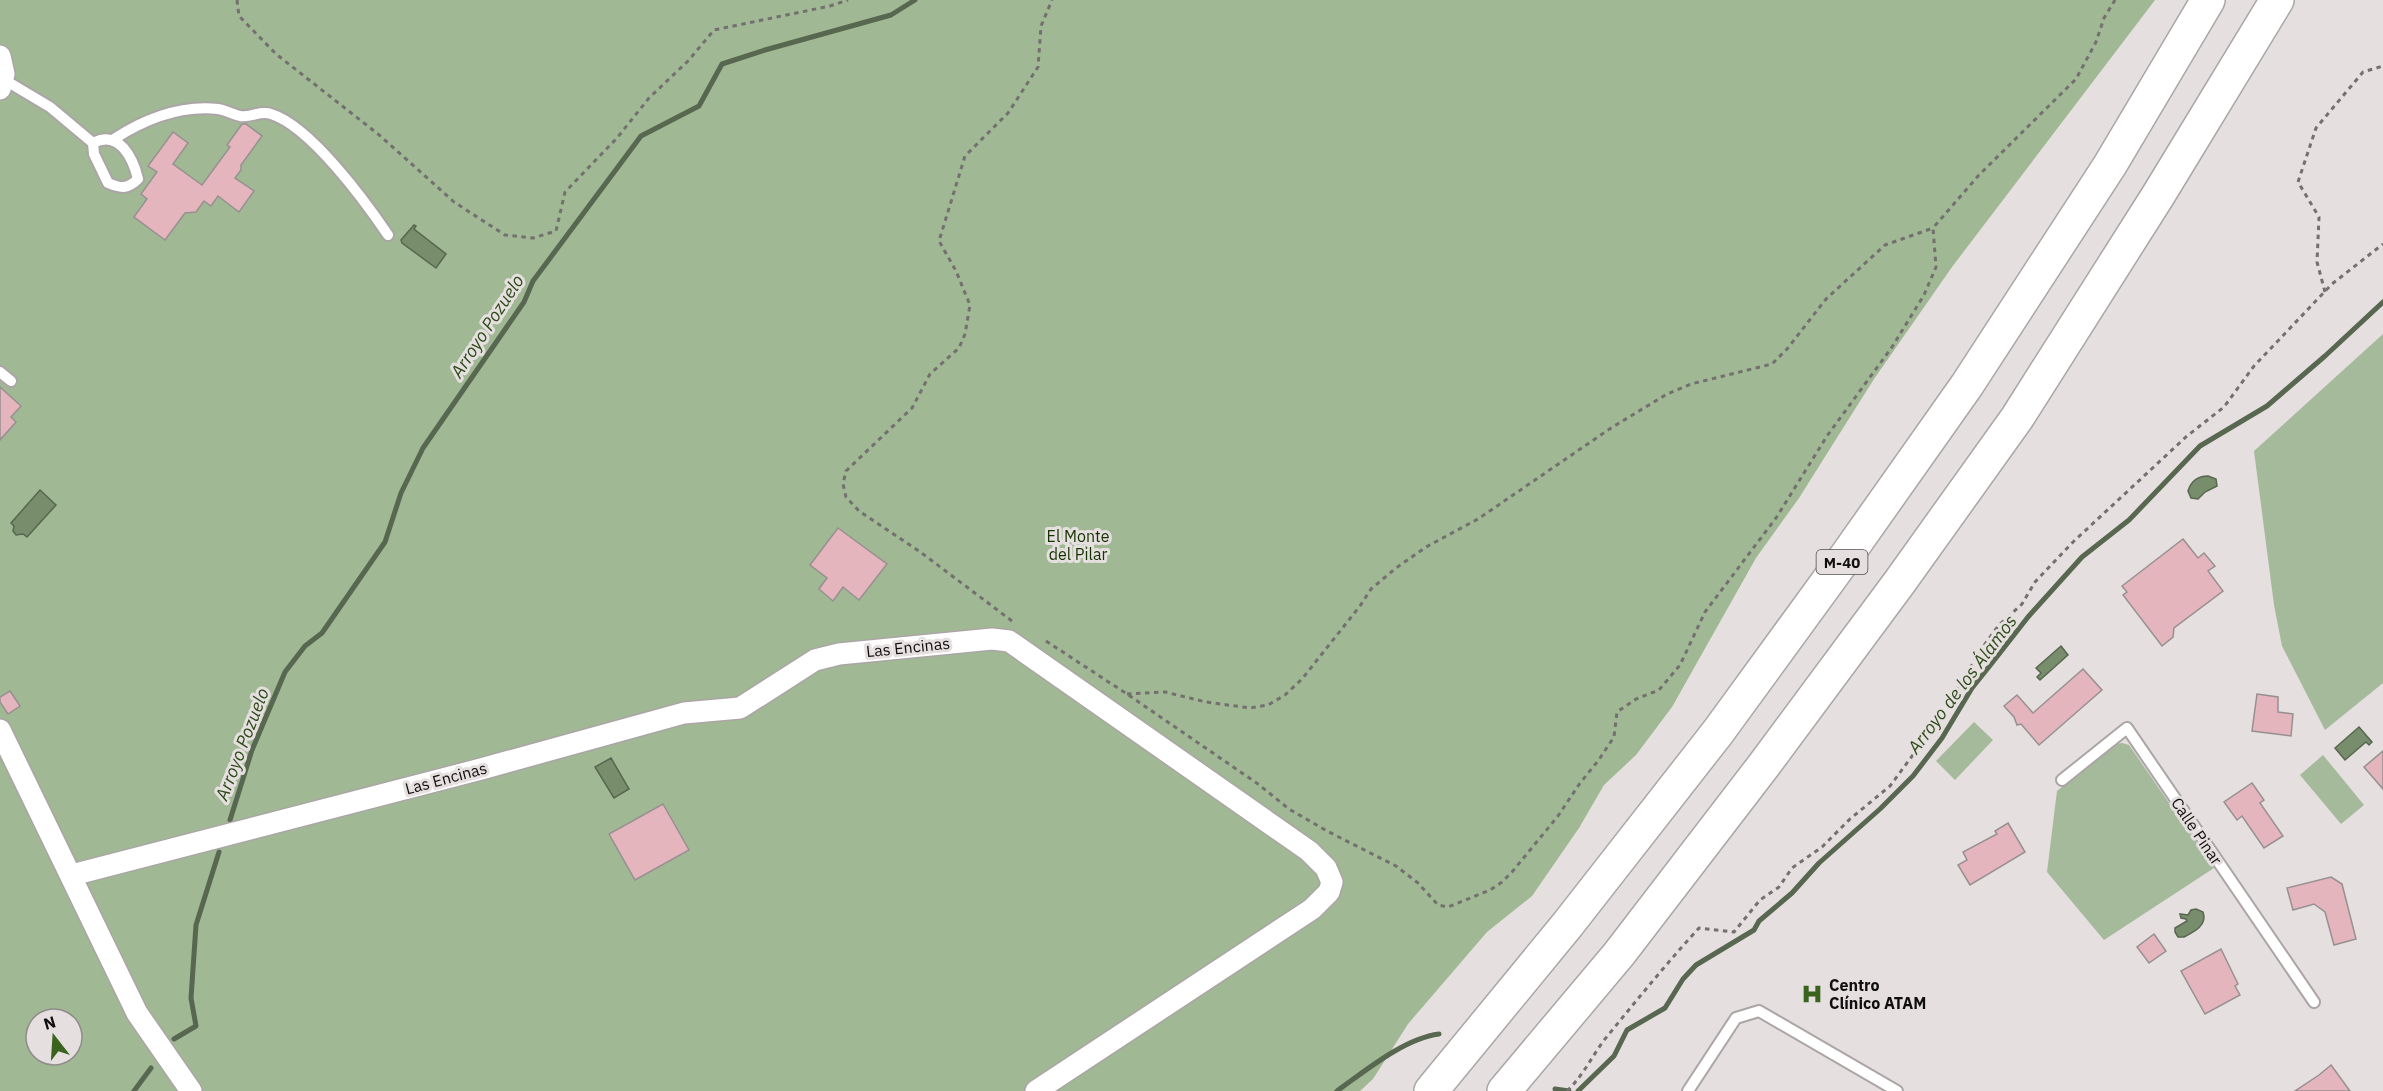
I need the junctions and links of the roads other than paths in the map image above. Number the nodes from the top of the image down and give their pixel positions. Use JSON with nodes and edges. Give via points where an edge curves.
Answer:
{"nodes":[{"id":1,"x":2208,"y":0,"type":"edge"},
{"id":2,"x":2277,"y":0,"type":"edge"},
{"id":3,"x":0,"y":56,"type":"edge"},
{"id":4,"x":2,"y":84,"type":"edge"},
{"id":5,"x":114,"y":140,"type":"junction"},
{"id":6,"x":93,"y":143,"type":"junction"},
{"id":7,"x":388,"y":235,"type":"dead end"},
{"id":8,"x":0,"y":372,"type":"edge"},
{"id":9,"x":10,"y":381,"type":"dead end"},
{"id":10,"x":0,"y":730,"type":"edge"},
{"id":11,"x":2062,"y":780,"type":"dead end"},
{"id":12,"x":72,"y":875,"type":"junction"},
{"id":13,"x":2314,"y":1002,"type":"dead end"},
{"id":14,"x":191,"y":1091,"type":"edge"},
{"id":15,"x":1036,"y":1091,"type":"edge"},
{"id":16,"x":1431,"y":1091,"type":"edge"},
{"id":17,"x":1504,"y":1091,"type":"edge"},
{"id":18,"x":1688,"y":1091,"type":"edge"},
{"id":19,"x":1897,"y":1091,"type":"edge"}],
"edges":[{"from":1,"to":16,"type":"highway","number":"M-40","via":[[2091,195],[1967,385],[1860,536],[1718,732]]},
{"from":2,"to":17,"type":"highway","via":[[2017,418],[1756,775],[1618,954]]},
{"from":3,"to":4,"type":"street"},
{"from":4,"to":6,"type":"lane","via":[[50,107]]},
{"from":5,"to":6,"type":"lane"},
{"from":5,"to":6,"type":"lane","via":[[135,169],[138,180],[131,186],[120,188],[108,183]]},
{"from":5,"to":7,"type":"lane","via":[[151,118],[181,111],[221,109],[244,117],[269,113],[294,126],[319,150]]},
{"from":8,"to":9,"type":"lane"},
{"from":10,"to":12,"type":"street"},
{"from":11,"to":13,"type":"lane","name":"Calle Pinar","via":[[2127,728]]},
{"from":12,"to":14,"type":"street","via":[[137,1013]]},
{"from":12,"to":15,"type":"street","name":"Las Encinas","via":[[684,713],[740,708],[816,660],[839,654],[992,639],[1009,641],[1309,851],[1326,868],[1332,882],[1329,892],[1312,909]]},
{"from":18,"to":19,"type":"lane","via":[[1736,1018],[1759,1011]]}]}
